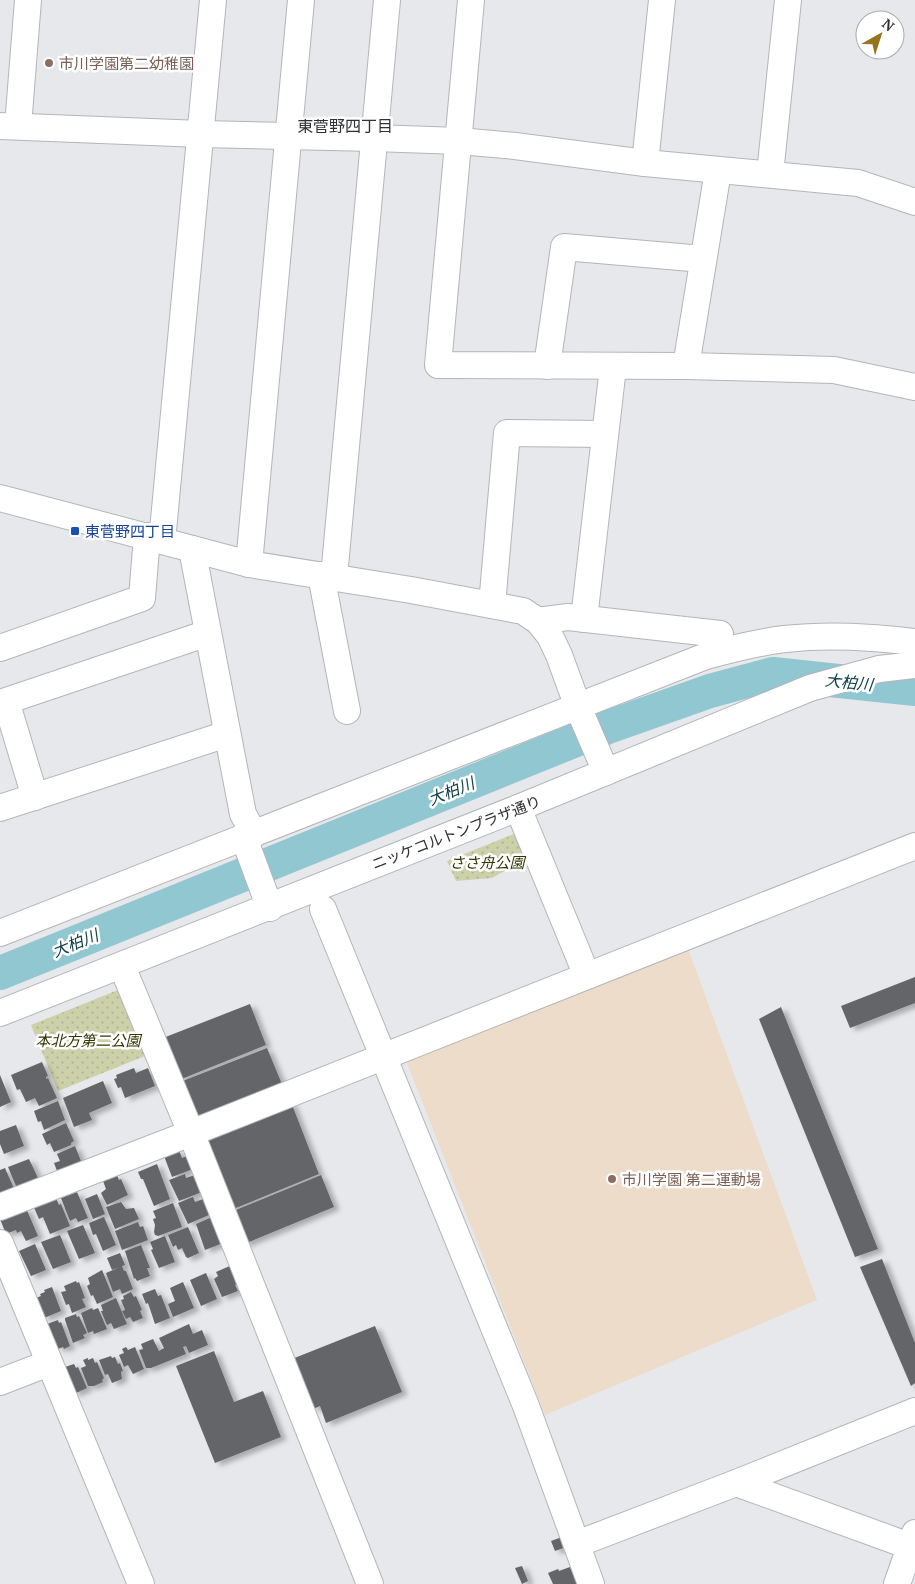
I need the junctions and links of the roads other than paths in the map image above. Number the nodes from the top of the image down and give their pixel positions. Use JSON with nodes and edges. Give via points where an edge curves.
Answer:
{"nodes":[{"id":1,"x":28,"y":0,"type":"edge"},
{"id":2,"x":214,"y":0,"type":"edge"},
{"id":3,"x":301,"y":0,"type":"edge"},
{"id":4,"x":387,"y":0,"type":"edge"},
{"id":5,"x":471,"y":0,"type":"edge"},
{"id":6,"x":662,"y":0,"type":"edge"},
{"id":7,"x":788,"y":0,"type":"edge"},
{"id":8,"x":9,"y":126,"type":"edge"},
{"id":9,"x":201,"y":134,"type":"junction"},
{"id":10,"x":288,"y":136,"type":"junction"},
{"id":11,"x":374,"y":138,"type":"junction"},
{"id":12,"x":459,"y":141,"type":"junction"},
{"id":13,"x":645,"y":163,"type":"junction"},
{"id":14,"x":718,"y":171,"type":"junction"},
{"id":15,"x":770,"y":174,"type":"junction"},
{"id":16,"x":915,"y":202,"type":"edge"},
{"id":17,"x":703,"y":259,"type":"junction"},
{"id":18,"x":547,"y":366,"type":"junction"},
{"id":19,"x":686,"y":366,"type":"junction"},
{"id":20,"x":613,"y":367,"type":"junction"},
{"id":21,"x":915,"y":387,"type":"edge"},
{"id":22,"x":605,"y":434,"type":"junction"},
{"id":23,"x":0,"y":498,"type":"edge"},
{"id":24,"x":154,"y":539,"type":"junction"},
{"id":25,"x":192,"y":549,"type":"junction"},
{"id":26,"x":249,"y":564,"type":"junction"},
{"id":27,"x":328,"y":576,"type":"junction"},
{"id":28,"x":492,"y":605,"type":"junction"},
{"id":29,"x":584,"y":619,"type":"junction"},
{"id":30,"x":538,"y":621,"type":"junction"},
{"id":31,"x":208,"y":633,"type":"junction"},
{"id":32,"x":720,"y":634,"type":"dead end"},
{"id":33,"x":915,"y":642,"type":"edge"},
{"id":34,"x":0,"y":648,"type":"edge"},
{"id":35,"x":915,"y":665,"type":"edge"},
{"id":36,"x":348,"y":711,"type":"dead end"},
{"id":37,"x":581,"y":714,"type":"junction"},
{"id":38,"x":226,"y":734,"type":"junction"},
{"id":39,"x":603,"y":766,"type":"junction"},
{"id":40,"x":35,"y":796,"type":"junction"},
{"id":41,"x":0,"y":808,"type":"edge"},
{"id":42,"x":518,"y":808,"type":"junction"},
{"id":43,"x":249,"y":836,"type":"junction"},
{"id":44,"x":915,"y":846,"type":"edge"},
{"id":45,"x":270,"y":908,"type":"junction"},
{"id":46,"x":323,"y":909,"type":"dead end"},
{"id":47,"x":0,"y":934,"type":"edge"},
{"id":48,"x":122,"y":966,"type":"junction"},
{"id":49,"x":587,"y":976,"type":"junction"},
{"id":50,"x":0,"y":1013,"type":"edge"},
{"id":51,"x":383,"y":1057,"type":"junction"},
{"id":52,"x":191,"y":1133,"type":"junction"},
{"id":53,"x":0,"y":1207,"type":"edge"},
{"id":54,"x":0,"y":1243,"type":"edge"},
{"id":55,"x":48,"y":1363,"type":"junction"},
{"id":56,"x":0,"y":1382,"type":"edge"},
{"id":57,"x":915,"y":1411,"type":"edge"},
{"id":58,"x":736,"y":1483,"type":"junction"},
{"id":59,"x":913,"y":1543,"type":"edge"},
{"id":60,"x":577,"y":1544,"type":"junction"},
{"id":61,"x":141,"y":1584,"type":"edge"},
{"id":62,"x":370,"y":1584,"type":"edge"},
{"id":63,"x":591,"y":1584,"type":"edge"},
{"id":64,"x":896,"y":1584,"type":"edge"}],
"edges":[{"from":1,"to":8,"type":"street"},
{"from":2,"to":9,"type":"street"},
{"from":3,"to":10,"type":"street"},
{"from":4,"to":11,"type":"street"},
{"from":5,"to":12,"type":"street"},
{"from":6,"to":13,"type":"street"},
{"from":7,"to":15,"type":"street"},
{"from":8,"to":9,"type":"street"},
{"from":9,"to":10,"type":"street"},
{"from":9,"to":24,"type":"street"},
{"from":10,"to":11,"type":"street"},
{"from":10,"to":26,"type":"street"},
{"from":11,"to":12,"type":"street"},
{"from":11,"to":27,"type":"street"},
{"from":12,"to":13,"type":"street"},
{"from":12,"to":18,"type":"street","via":[[438,365]]},
{"from":13,"to":14,"type":"street"},
{"from":14,"to":15,"type":"street"},
{"from":14,"to":17,"type":"street"},
{"from":15,"to":16,"type":"street","via":[[858,183]]},
{"from":17,"to":18,"type":"street","via":[[564,247]]},
{"from":17,"to":19,"type":"street"},
{"from":18,"to":20,"type":"street"},
{"from":19,"to":20,"type":"street"},
{"from":19,"to":21,"type":"street","via":[[834,370]]},
{"from":20,"to":22,"type":"street"},
{"from":22,"to":28,"type":"street","via":[[507,433]]},
{"from":22,"to":29,"type":"street"},
{"from":23,"to":24,"type":"street"},
{"from":24,"to":25,"type":"street"},
{"from":24,"to":34,"type":"street","via":[[142,598]]},
{"from":25,"to":26,"type":"street"},
{"from":25,"to":31,"type":"street"},
{"from":26,"to":27,"type":"street"},
{"from":27,"to":28,"type":"street"},
{"from":27,"to":36,"type":"street"},
{"from":28,"to":30,"type":"street","via":[[523,611]]},
{"from":29,"to":30,"type":"street","via":[[568,617]]},
{"from":29,"to":32,"type":"street"},
{"from":30,"to":37,"type":"street","via":[[559,655]]},
{"from":31,"to":38,"type":"street"},
{"from":31,"to":40,"type":"street","via":[[6,701]]},
{"from":33,"to":37,"type":"street","via":[[820,636],[744,646],[706,656]]},
{"from":35,"to":39,"type":"street","name":"ニッケコルトンプラザ通り","via":[[879,669],[810,688]]},
{"from":37,"to":39,"type":"street"},
{"from":37,"to":43,"type":"street"},
{"from":38,"to":40,"type":"street"},
{"from":38,"to":43,"type":"street"},
{"from":39,"to":42,"type":"street","name":"ニッケコルトンプラザ通り"},
{"from":40,"to":41,"type":"street"},
{"from":42,"to":45,"type":"street","name":"ニッケコルトンプラザ通り"},
{"from":42,"to":49,"type":"street"},
{"from":43,"to":45,"type":"street"},
{"from":43,"to":47,"type":"street"},
{"from":44,"to":49,"type":"street"},
{"from":45,"to":48,"type":"street","name":"ニッケコルトンプラザ通り"},
{"from":46,"to":51,"type":"street"},
{"from":48,"to":50,"type":"street","name":"ニッケコルトンプラザ通り"},
{"from":48,"to":52,"type":"street"},
{"from":49,"to":51,"type":"street"},
{"from":51,"to":52,"type":"street"},
{"from":51,"to":60,"type":"street","via":[[526,1406]]},
{"from":52,"to":53,"type":"street"},
{"from":52,"to":62,"type":"street"},
{"from":54,"to":55,"type":"street"},
{"from":55,"to":56,"type":"street"},
{"from":55,"to":61,"type":"street"},
{"from":57,"to":58,"type":"street"},
{"from":58,"to":59,"type":"street"},
{"from":58,"to":60,"type":"street"},
{"from":59,"to":64,"type":"street"},
{"from":60,"to":63,"type":"street"}]}
